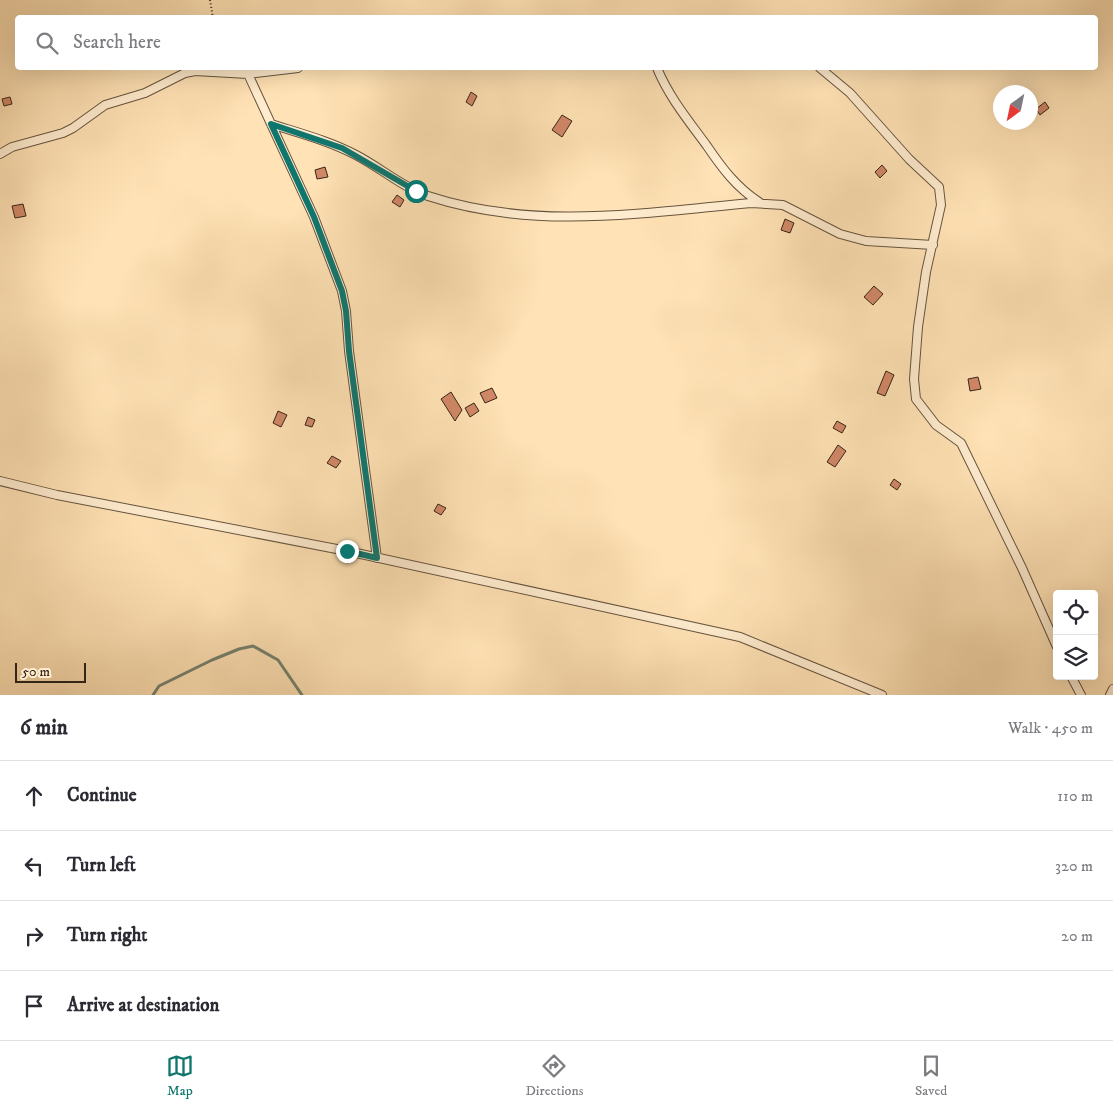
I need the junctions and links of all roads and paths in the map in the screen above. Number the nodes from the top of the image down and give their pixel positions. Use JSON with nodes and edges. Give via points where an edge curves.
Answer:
{"nodes":[{"id":1,"x":210,"y":0,"type":"edge"},
{"id":2,"x":212,"y":15,"type":"edge"},
{"id":3,"x":281,"y":70,"type":"edge"},
{"id":4,"x":658,"y":70,"type":"edge"},
{"id":5,"x":822,"y":70,"type":"edge"},
{"id":6,"x":248,"y":74,"type":"junction"},
{"id":7,"x":271,"y":124,"type":"junction"},
{"id":8,"x":0,"y":154,"type":"edge"},
{"id":9,"x":761,"y":203,"type":"junction"},
{"id":10,"x":933,"y":245,"type":"junction"},
{"id":11,"x":0,"y":481,"type":"edge"},
{"id":12,"x":377,"y":558,"type":"junction"},
{"id":13,"x":1053,"y":638,"type":"edge"},
{"id":14,"x":1073,"y":680,"type":"edge"},
{"id":15,"x":1113,"y":689,"type":"edge"},
{"id":16,"x":882,"y":695,"type":"edge"},
{"id":17,"x":1080,"y":695,"type":"edge"},
{"id":18,"x":1110,"y":695,"type":"edge"}],
"edges":[{"from":1,"to":2,"type":"path"},
{"from":3,"to":6,"type":"street"},
{"from":4,"to":9,"type":"street","via":[[676,105],[733,182]]},
{"from":5,"to":10,"type":"street","via":[[850,93],[909,159],[939,187],[941,205]]},
{"from":6,"to":7,"type":"street"},
{"from":6,"to":8,"type":"street","via":[[185,73],[145,93],[105,105],[63,133],[12,147]]},
{"from":7,"to":9,"type":"street","via":[[342,148],[429,196],[510,215],[552,218],[608,216]]},
{"from":7,"to":12,"type":"street","via":[[314,217],[342,291]]},
{"from":9,"to":10,"type":"street","via":[[783,206],[840,234],[866,241]]},
{"from":10,"to":13,"type":"street","via":[[918,327],[914,379],[916,399],[936,425],[961,443]]},
{"from":11,"to":12,"type":"street"},
{"from":12,"to":16,"type":"street","via":[[740,637]]},
{"from":14,"to":17,"type":"street"},
{"from":15,"to":18,"type":"street"}]}
